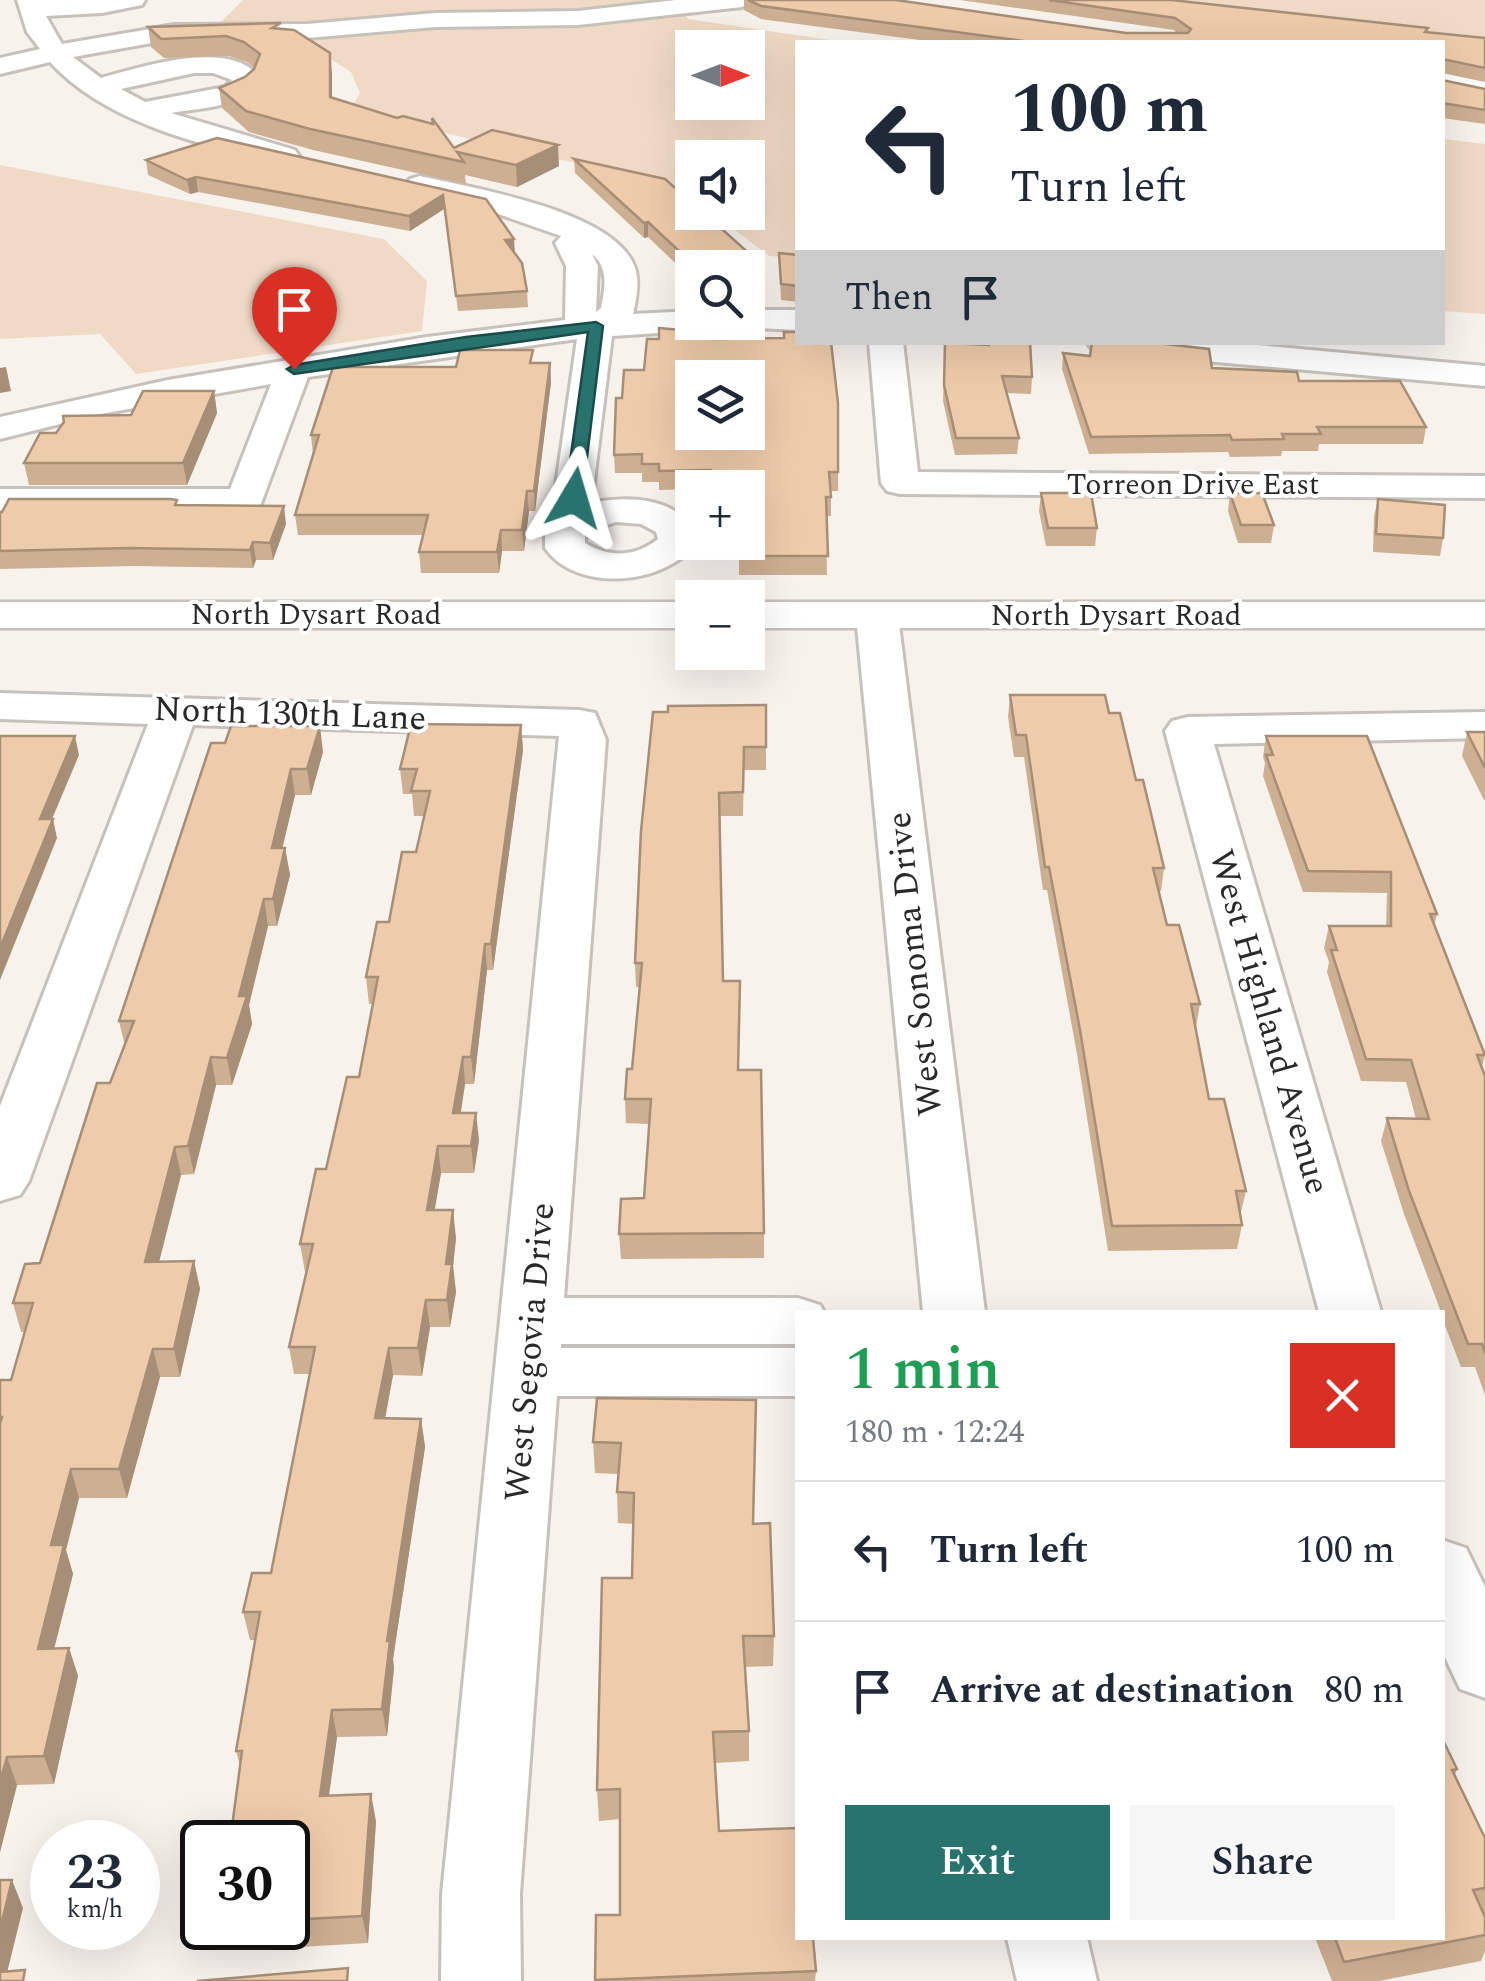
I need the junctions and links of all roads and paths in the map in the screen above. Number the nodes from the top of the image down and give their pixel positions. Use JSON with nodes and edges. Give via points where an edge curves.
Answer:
{"nodes":[{"id":1,"x":133,"y":0,"type":"edge"},
{"id":2,"x":742,"y":0,"type":"edge"},
{"id":3,"x":30,"y":4,"type":"edge"},
{"id":4,"x":55,"y":54,"type":"junction"},
{"id":5,"x":0,"y":66,"type":"edge"},
{"id":6,"x":1445,"y":82,"type":"edge"},
{"id":7,"x":1445,"y":83,"type":"edge"},
{"id":8,"x":1485,"y":83,"type":"edge"},
{"id":9,"x":100,"y":87,"type":"junction"},
{"id":10,"x":1485,"y":93,"type":"edge"},
{"id":11,"x":145,"y":110,"type":"junction"},
{"id":12,"x":319,"y":163,"type":"edge"},
{"id":13,"x":390,"y":178,"type":"edge"},
{"id":14,"x":765,"y":320,"type":"edge"},
{"id":15,"x":795,"y":320,"type":"edge"},
{"id":16,"x":675,"y":322,"type":"edge"},
{"id":17,"x":596,"y":326,"type":"junction"},
{"id":18,"x":886,"y":345,"type":"edge"},
{"id":19,"x":1130,"y":345,"type":"edge"},
{"id":20,"x":294,"y":369,"type":"junction"},
{"id":21,"x":1473,"y":384,"type":"edge"},
{"id":22,"x":0,"y":428,"type":"edge"},
{"id":23,"x":1485,"y":487,"type":"edge"},
{"id":24,"x":0,"y":500,"type":"edge"},
{"id":25,"x":587,"y":516,"type":"dead end"},
{"id":26,"x":0,"y":615,"type":"edge"},
{"id":27,"x":675,"y":615,"type":"edge"},
{"id":28,"x":1485,"y":615,"type":"edge"},
{"id":29,"x":765,"y":617,"type":"edge"},
{"id":30,"x":879,"y":632,"type":"junction"},
{"id":31,"x":765,"y":646,"type":"edge"},
{"id":32,"x":0,"y":648,"type":"edge"},
{"id":33,"x":675,"y":648,"type":"edge"},
{"id":34,"x":1485,"y":648,"type":"edge"},
{"id":35,"x":0,"y":706,"type":"edge"},
{"id":36,"x":176,"y":710,"type":"junction"},
{"id":37,"x":579,"y":723,"type":"joint"},
{"id":38,"x":1485,"y":725,"type":"edge"},
{"id":39,"x":0,"y":1181,"type":"edge"},
{"id":40,"x":954,"y":1310,"type":"edge"},
{"id":41,"x":1349,"y":1310,"type":"edge"},
{"id":42,"x":795,"y":1321,"type":"edge"},
{"id":43,"x":531,"y":1347,"type":"junction"},
{"id":44,"x":795,"y":1372,"type":"edge"},
{"id":45,"x":1445,"y":1575,"type":"edge"},
{"id":46,"x":1485,"y":1667,"type":"edge"},
{"id":47,"x":1047,"y":1940,"type":"edge"},
{"id":48,"x":481,"y":1981,"type":"edge"},
{"id":49,"x":1057,"y":1981,"type":"edge"}],
"edges":[{"from":1,"to":3,"type":"street"},
{"from":2,"to":4,"type":"street","via":[[593,18],[190,31]]},
{"from":3,"to":4,"type":"street"},
{"from":4,"to":5,"type":"street"},
{"from":4,"to":9,"type":"street"},
{"from":6,"to":8,"type":"street"},
{"from":7,"to":10,"type":"street"},
{"from":9,"to":11,"type":"street"},
{"from":9,"to":11,"type":"street","via":[[197,66],[246,77],[233,93]]},
{"from":11,"to":12,"type":"street","via":[[185,129]]},
{"from":13,"to":17,"type":"street","via":[[503,204],[577,234],[572,243],[582,266],[579,316]]},
{"from":14,"to":15,"type":"street"},
{"from":16,"to":17,"type":"street"},
{"from":17,"to":20,"type":"street"},
{"from":17,"to":25,"type":"street","via":[[574,498]]},
{"from":18,"to":23,"type":"street","name":"Torreon Drive East","via":[[900,483]]},
{"from":19,"to":21,"type":"street"},
{"from":20,"to":22,"type":"street","via":[[79,406]]},
{"from":20,"to":24,"type":"street","via":[[245,501]]},
{"from":26,"to":27,"type":"main road","name":"North Dysart Road"},
{"from":28,"to":30,"type":"main road","name":"North Dysart Road"},
{"from":29,"to":30,"type":"main road","name":"North Dysart Road"},
{"from":30,"to":31,"type":"main road","name":"North Dysart Road"},
{"from":30,"to":34,"type":"main road","name":"North Dysart Road"},
{"from":30,"to":40,"type":"street","name":"West Sonoma Drive"},
{"from":32,"to":33,"type":"main road","name":"North Dysart Road"},
{"from":35,"to":36,"type":"street","name":"North 130th Lane"},
{"from":36,"to":37,"type":"street","name":"North 130th Lane"},
{"from":36,"to":39,"type":"street"},
{"from":37,"to":43,"type":"street","name":"West Segovia Drive","via":[[583,740]]},
{"from":38,"to":41,"type":"street","name":"West Highland Avenue","via":[[1188,731]]},
{"from":42,"to":43,"type":"street"},
{"from":43,"to":44,"type":"street"},
{"from":43,"to":48,"type":"street","name":"West Segovia Drive","via":[[481,1894]]},
{"from":45,"to":46,"type":"street"},
{"from":47,"to":49,"type":"street"}]}
